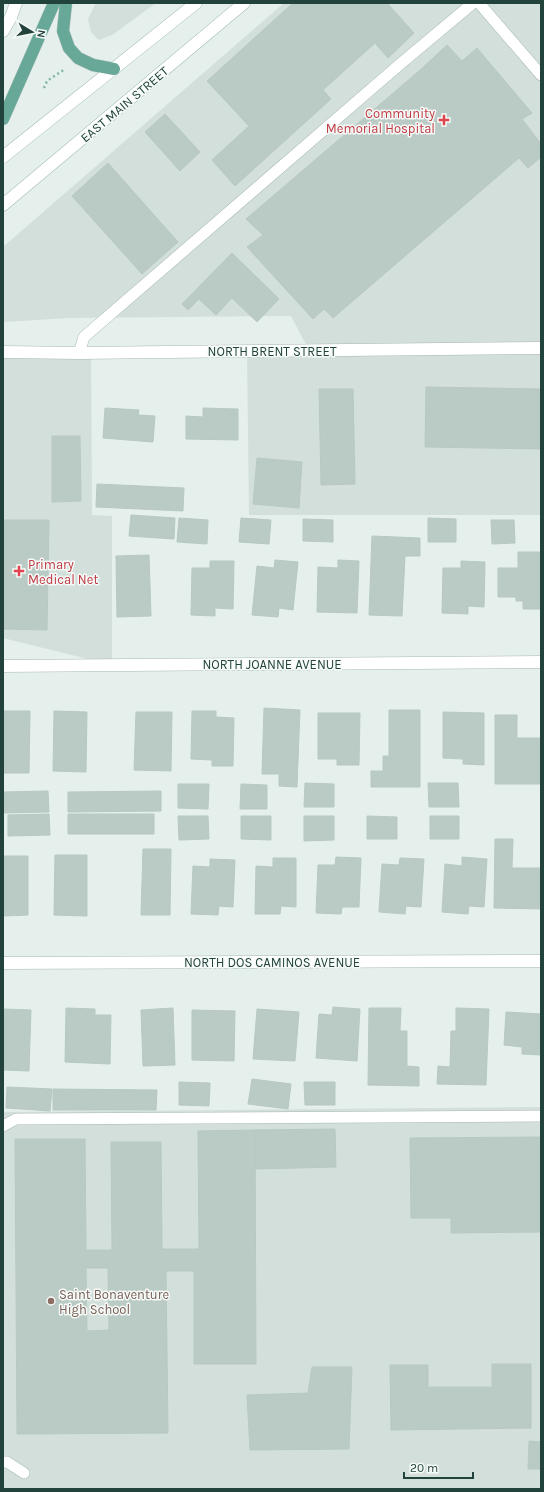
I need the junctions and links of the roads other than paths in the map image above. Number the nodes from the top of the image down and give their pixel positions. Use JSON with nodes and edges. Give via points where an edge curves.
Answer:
{"nodes":[{"id":1,"x":16,"y":3,"type":"edge"},
{"id":2,"x":54,"y":3,"type":"edge"},
{"id":3,"x":66,"y":3,"type":"edge"},
{"id":4,"x":196,"y":3,"type":"edge"},
{"id":5,"x":244,"y":3,"type":"edge"},
{"id":6,"x":473,"y":3,"type":"edge"},
{"id":7,"x":479,"y":3,"type":"edge"},
{"id":8,"x":3,"y":31,"type":"edge"},
{"id":9,"x":114,"y":69,"type":"junction"},
{"id":10,"x":541,"y":75,"type":"edge"},
{"id":11,"x":3,"y":119,"type":"edge"},
{"id":12,"x":3,"y":157,"type":"edge"},
{"id":13,"x":3,"y":205,"type":"edge"},
{"id":14,"x":541,"y":348,"type":"edge"},
{"id":15,"x":3,"y":352,"type":"edge"},
{"id":16,"x":79,"y":353,"type":"junction"},
{"id":17,"x":541,"y":662,"type":"edge"},
{"id":18,"x":3,"y":666,"type":"edge"},
{"id":19,"x":541,"y":961,"type":"edge"},
{"id":20,"x":3,"y":963,"type":"edge"},
{"id":21,"x":541,"y":1116,"type":"edge"},
{"id":22,"x":3,"y":1126,"type":"edge"},
{"id":23,"x":3,"y":1462,"type":"edge"},
{"id":24,"x":24,"y":1473,"type":"dead end"}],
"edges":[{"from":1,"to":8,"type":"street","via":[[12,17]]},
{"from":2,"to":11,"type":"main road"},
{"from":3,"to":9,"type":"main road","via":[[63,31],[68,48],[78,58],[93,65]]},
{"from":4,"to":9,"type":"street"},
{"from":5,"to":13,"type":"street","name":"EAST MAIN STREET"},
{"from":6,"to":16,"type":"lane","via":[[84,337]]},
{"from":7,"to":10,"type":"lane"},
{"from":9,"to":12,"type":"street"},
{"from":14,"to":16,"type":"street","name":"NORTH BRENT STREET"},
{"from":15,"to":16,"type":"street","name":"NORTH BRENT STREET"},
{"from":17,"to":18,"type":"street","name":"NORTH JOANNE AVENUE"},
{"from":19,"to":20,"type":"street","name":"NORTH DOS CAMINOS AVENUE"},
{"from":21,"to":22,"type":"lane","via":[[16,1119]]},
{"from":23,"to":24,"type":"lane"}]}
